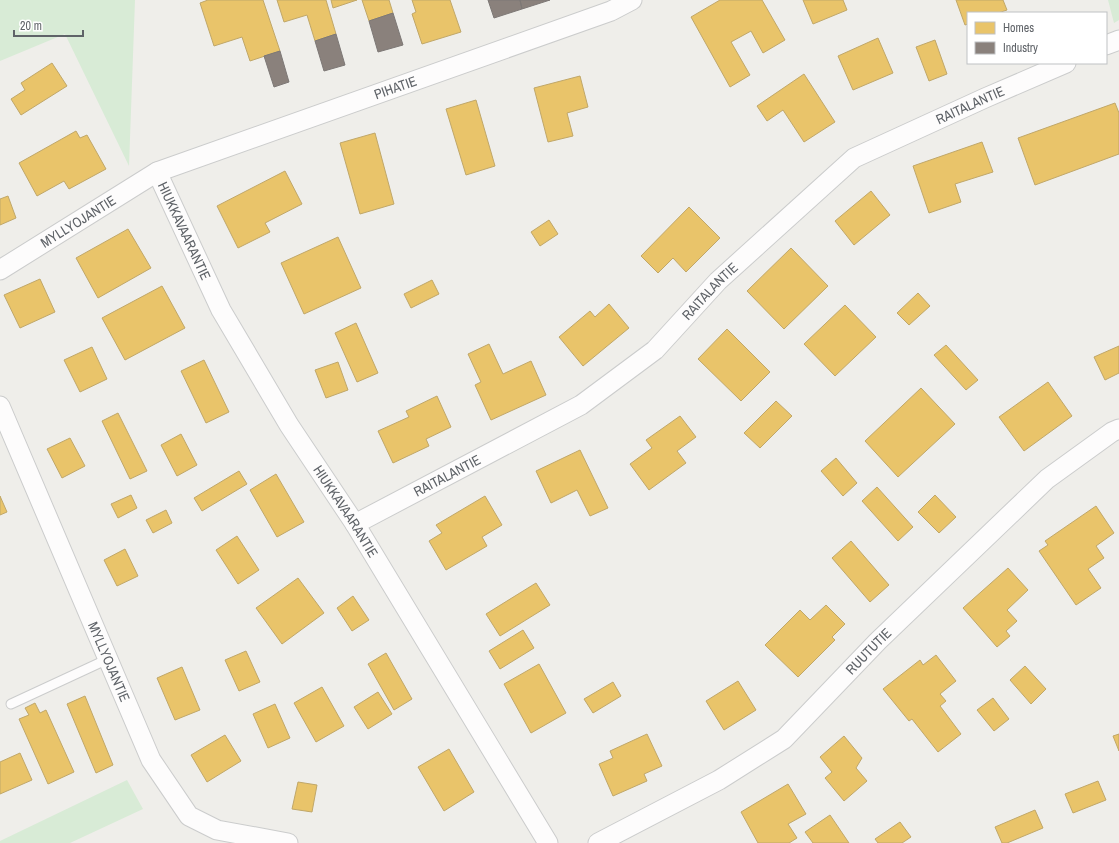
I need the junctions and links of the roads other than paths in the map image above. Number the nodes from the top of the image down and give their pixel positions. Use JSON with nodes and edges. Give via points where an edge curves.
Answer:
{"nodes":[{"id":1,"x":632,"y":0,"type":"edge"},
{"id":2,"x":1119,"y":40,"type":"edge"},
{"id":3,"x":1107,"y":45,"type":"edge"},
{"id":4,"x":1064,"y":64,"type":"edge"},
{"id":5,"x":157,"y":172,"type":"junction"},
{"id":6,"x":0,"y":270,"type":"edge"},
{"id":7,"x":0,"y":406,"type":"edge"},
{"id":8,"x":1119,"y":429,"type":"edge"},
{"id":9,"x":355,"y":524,"type":"junction"},
{"id":10,"x":108,"y":659,"type":"junction"},
{"id":11,"x":11,"y":704,"type":"dead end"},
{"id":12,"x":288,"y":843,"type":"edge"},
{"id":13,"x":548,"y":843,"type":"edge"},
{"id":14,"x":598,"y":843,"type":"edge"}],
"edges":[{"from":1,"to":5,"type":"street","name":"PIHATIE","via":[[611,11]]},
{"from":2,"to":3,"type":"street"},
{"from":4,"to":9,"type":"street","name":"RAITALANTIE","via":[[854,158],[718,281],[655,350],[581,405]]},
{"from":5,"to":6,"type":"street","name":"MYLLYOJANTIE"},
{"from":5,"to":9,"type":"street","name":"HIUKKAVAARANTIE","via":[[221,310],[289,425]]},
{"from":7,"to":10,"type":"street","name":"MYLLYOJANTIE"},
{"from":8,"to":14,"type":"street","name":"RUUTUTIE","via":[[1047,479],[878,641],[784,739],[719,780]]},
{"from":9,"to":13,"type":"street","name":"HIUKKAVAARANTIE"},
{"from":10,"to":11,"type":"lane"},
{"from":10,"to":12,"type":"street","name":"MYLLYOJANTIE","via":[[150,760],[189,816],[217,830]]}]}
